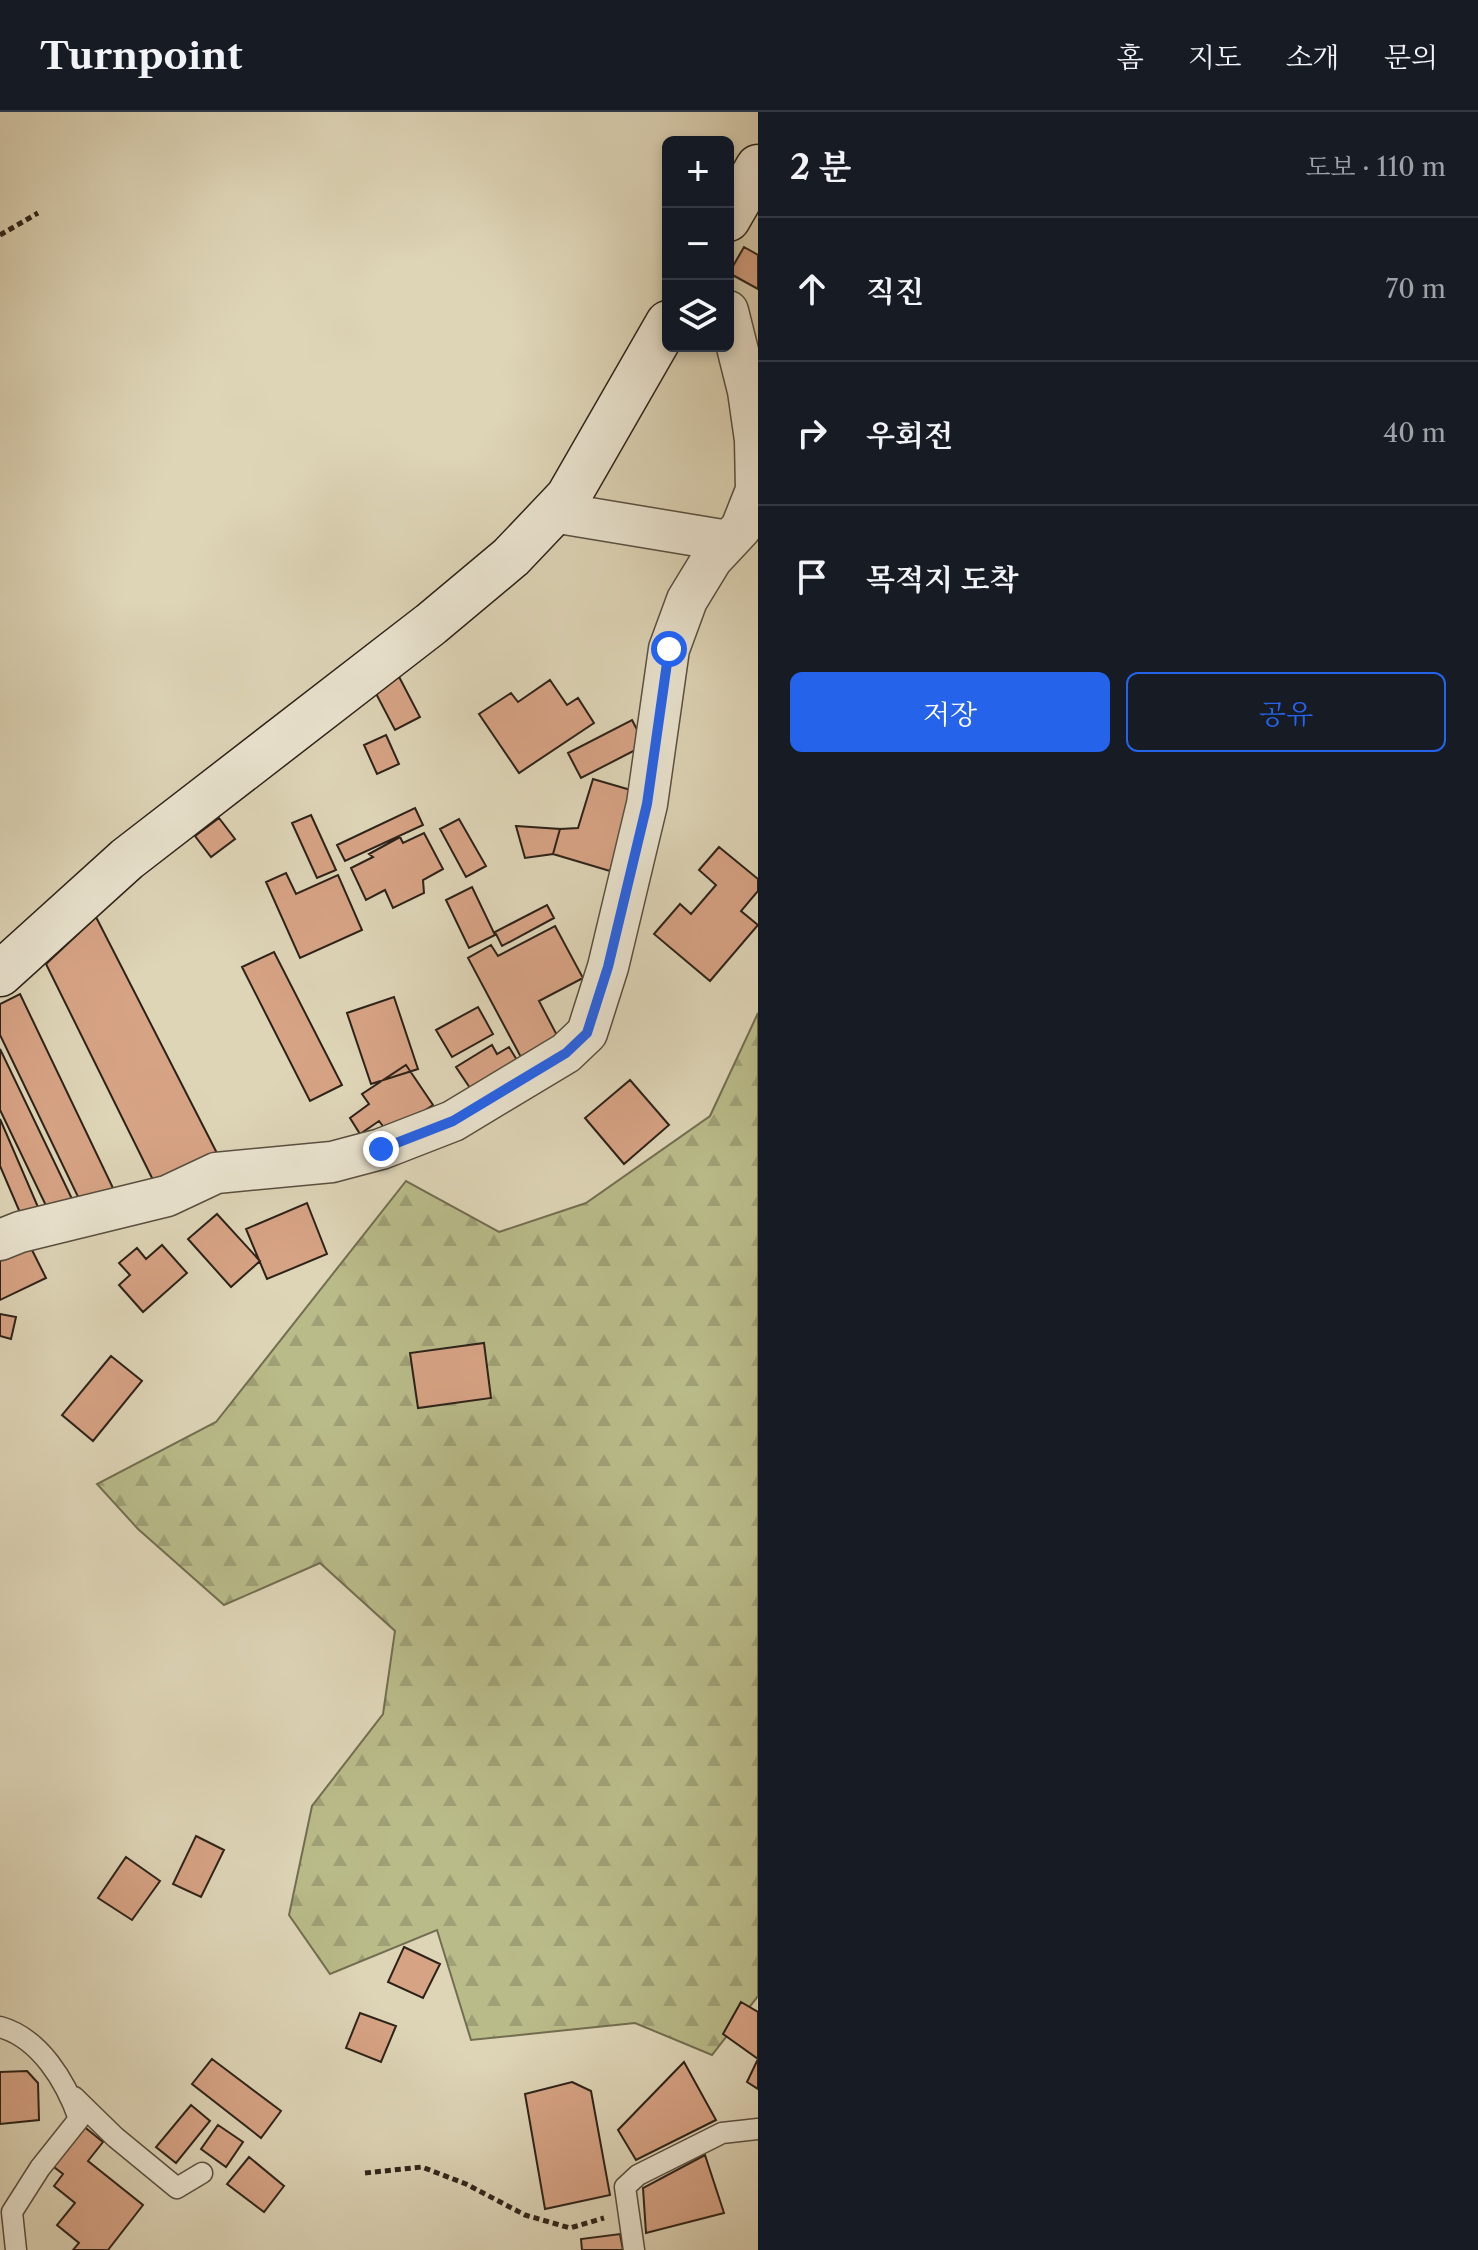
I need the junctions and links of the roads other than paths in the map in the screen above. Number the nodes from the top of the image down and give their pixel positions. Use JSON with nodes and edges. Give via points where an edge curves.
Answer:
{"nodes":[{"id":1,"x":758,"y":167,"type":"edge"},
{"id":2,"x":734,"y":209,"type":"edge"},
{"id":3,"x":662,"y":333,"type":"edge"},
{"id":4,"x":734,"y":335,"type":"edge"},
{"id":5,"x":553,"y":512,"type":"junction"},
{"id":6,"x":742,"y":535,"type":"edge"},
{"id":7,"x":0,"y":974,"type":"edge"},
{"id":8,"x":0,"y":1240,"type":"edge"},
{"id":9,"x":0,"y":2027,"type":"edge"},
{"id":10,"x":69,"y":2091,"type":"junction"},
{"id":11,"x":758,"y":2129,"type":"edge"},
{"id":12,"x":202,"y":2173,"type":"dead end"},
{"id":13,"x":16,"y":2250,"type":"edge"},
{"id":14,"x":634,"y":2250,"type":"edge"}],
"edges":[{"from":1,"to":2,"type":"street"},
{"from":3,"to":5,"type":"street","via":[[568,497]]},
{"from":4,"to":6,"type":"street","via":[[755,440],[756,490]]},
{"from":5,"to":6,"type":"street"},
{"from":5,"to":7,"type":"street","via":[[511,557],[431,624],[127,859]]},
{"from":6,"to":8,"type":"street","via":[[712,559],[687,600],[669,649],[647,804],[608,967],[587,1033],[566,1053],[453,1121],[381,1149],[332,1162],[216,1173],[167,1196]]},
{"from":9,"to":10,"type":"lane","via":[[15,2031],[49,2062]]},
{"from":10,"to":12,"type":"lane","via":[[177,2188]]},
{"from":10,"to":13,"type":"lane","via":[[79,2119],[12,2212]]},
{"from":11,"to":14,"type":"lane","via":[[722,2133],[638,2175],[625,2187]]}]}
